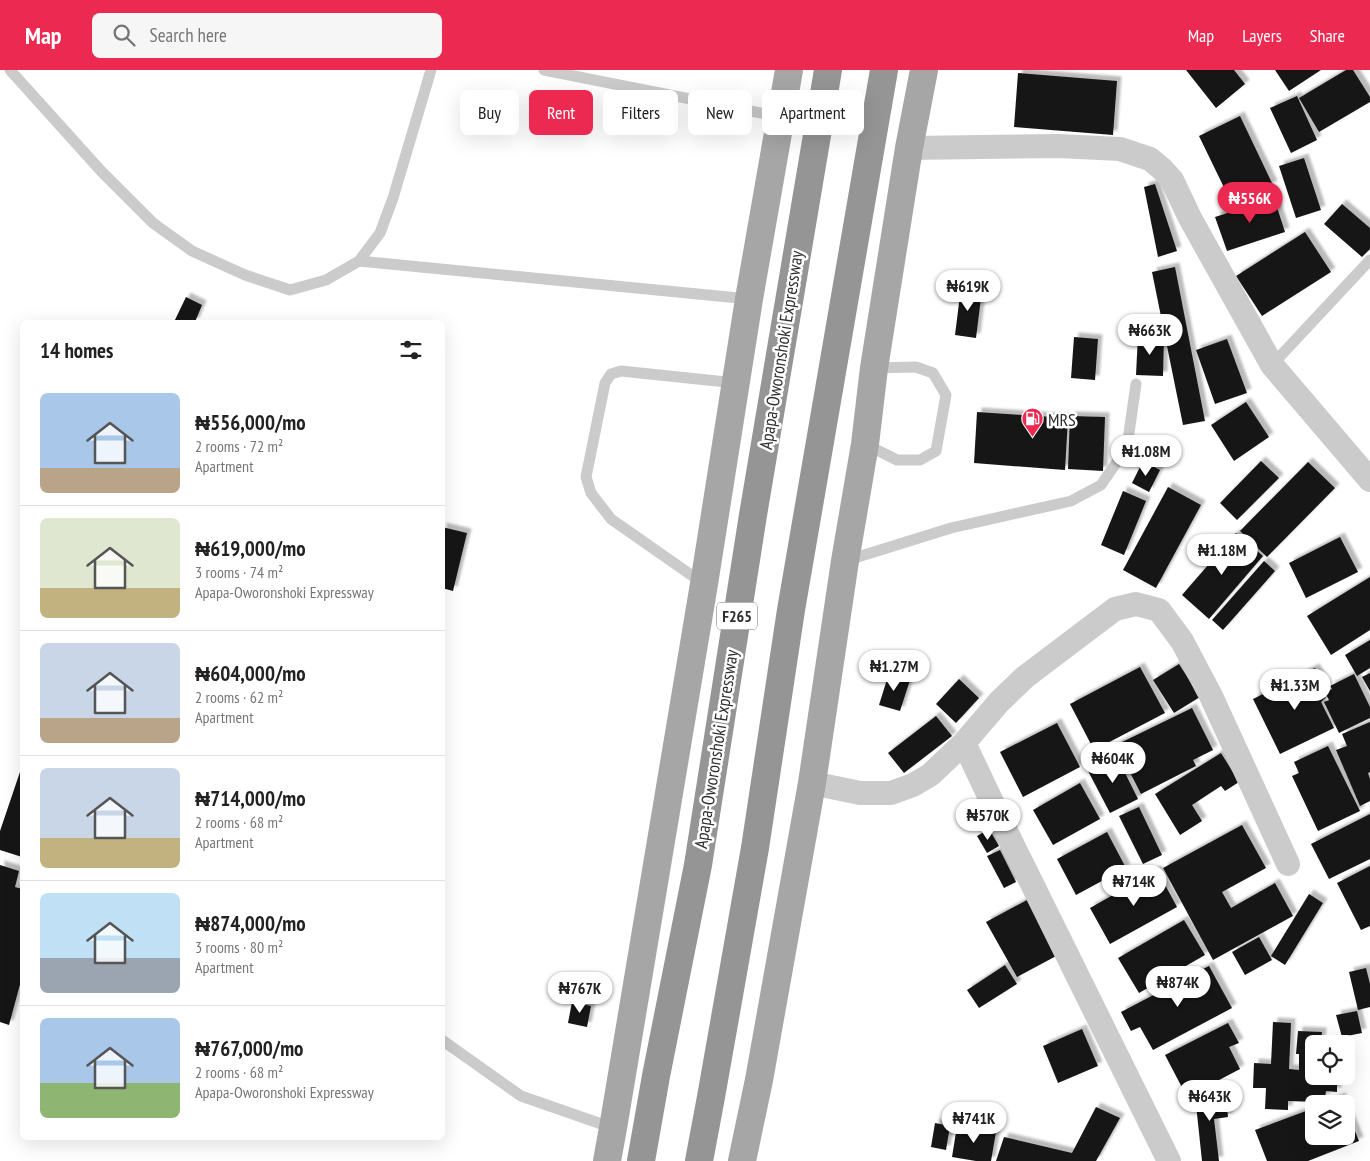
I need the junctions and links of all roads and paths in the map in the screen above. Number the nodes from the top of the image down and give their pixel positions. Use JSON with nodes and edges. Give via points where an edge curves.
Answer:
{"nodes":[{"id":1,"x":10,"y":70,"type":"edge"},
{"id":2,"x":431,"y":70,"type":"edge"},
{"id":3,"x":544,"y":70,"type":"edge"},
{"id":4,"x":789,"y":70,"type":"edge"},
{"id":5,"x":828,"y":70,"type":"edge"},
{"id":6,"x":884,"y":70,"type":"edge"},
{"id":7,"x":924,"y":70,"type":"edge"},
{"id":8,"x":786,"y":90,"type":"edge"},
{"id":9,"x":762,"y":113,"type":"edge"},
{"id":10,"x":778,"y":135,"type":"edge"},
{"id":11,"x":909,"y":148,"type":"junction"},
{"id":12,"x":1370,"y":260,"type":"edge"},
{"id":13,"x":359,"y":261,"type":"junction"},
{"id":14,"x":749,"y":299,"type":"junction"},
{"id":15,"x":1272,"y":365,"type":"junction"},
{"id":16,"x":874,"y":368,"type":"junction"},
{"id":17,"x":736,"y":383,"type":"junction"},
{"id":18,"x":1136,"y":384,"type":"dead end"},
{"id":19,"x":865,"y":444,"type":"junction"},
{"id":20,"x":1370,"y":480,"type":"edge"},
{"id":21,"x":845,"y":561,"type":"junction"},
{"id":22,"x":704,"y":584,"type":"junction"},
{"id":23,"x":964,"y":743,"type":"junction"},
{"id":24,"x":812,"y":784,"type":"junction"},
{"id":25,"x":1288,"y":864,"type":"dead end"},
{"id":26,"x":445,"y":1042,"type":"edge"},
{"id":27,"x":613,"y":1128,"type":"junction"},
{"id":28,"x":606,"y":1161,"type":"edge"},
{"id":29,"x":641,"y":1161,"type":"edge"},
{"id":30,"x":698,"y":1161,"type":"edge"},
{"id":31,"x":742,"y":1161,"type":"edge"},
{"id":32,"x":1169,"y":1161,"type":"edge"}],
"edges":[{"from":1,"to":13,"type":"lane","via":[[153,223],[192,250],[246,275],[290,290],[326,280]]},
{"from":2,"to":13,"type":"lane","via":[[393,198],[380,232]]},
{"from":3,"to":9,"type":"lane"},
{"from":4,"to":8,"type":"main road"},
{"from":5,"to":29,"type":"highway","name":"Apapa-Oworonshoki Expressway","number":"F265","via":[[698,865]]},
{"from":6,"to":30,"type":"highway","via":[[791,610],[753,858]]},
{"from":7,"to":11,"type":"main road"},
{"from":10,"to":14,"type":"main road"},
{"from":11,"to":15,"type":"street","via":[[1085,147],[1120,149],[1150,159],[1172,180]]},
{"from":11,"to":16,"type":"main road"},
{"from":12,"to":15,"type":"lane"},
{"from":13,"to":14,"type":"lane"},
{"from":14,"to":17,"type":"main road"},
{"from":15,"to":20,"type":"street"},
{"from":16,"to":19,"type":"main road"},
{"from":16,"to":19,"type":"lane","via":[[916,366],[933,374],[946,395],[936,451],[920,460],[897,460]]},
{"from":17,"to":22,"type":"main road"},
{"from":17,"to":22,"type":"lane","via":[[621,371],[611,374],[605,383],[586,477],[591,493],[611,519]]},
{"from":18,"to":21,"type":"lane","via":[[1127,447],[1101,485],[1071,501],[951,528]]},
{"from":19,"to":21,"type":"main road"},
{"from":21,"to":24,"type":"main road"},
{"from":22,"to":27,"type":"main road"},
{"from":23,"to":24,"type":"street","via":[[930,775],[891,792],[860,793]]},
{"from":23,"to":25,"type":"street","via":[[1025,677],[1115,609],[1136,604],[1159,610],[1182,641],[1211,696]]},
{"from":23,"to":32,"type":"street"},
{"from":24,"to":31,"type":"main road"},
{"from":26,"to":27,"type":"lane","via":[[521,1096]]},
{"from":27,"to":28,"type":"main road"}]}
